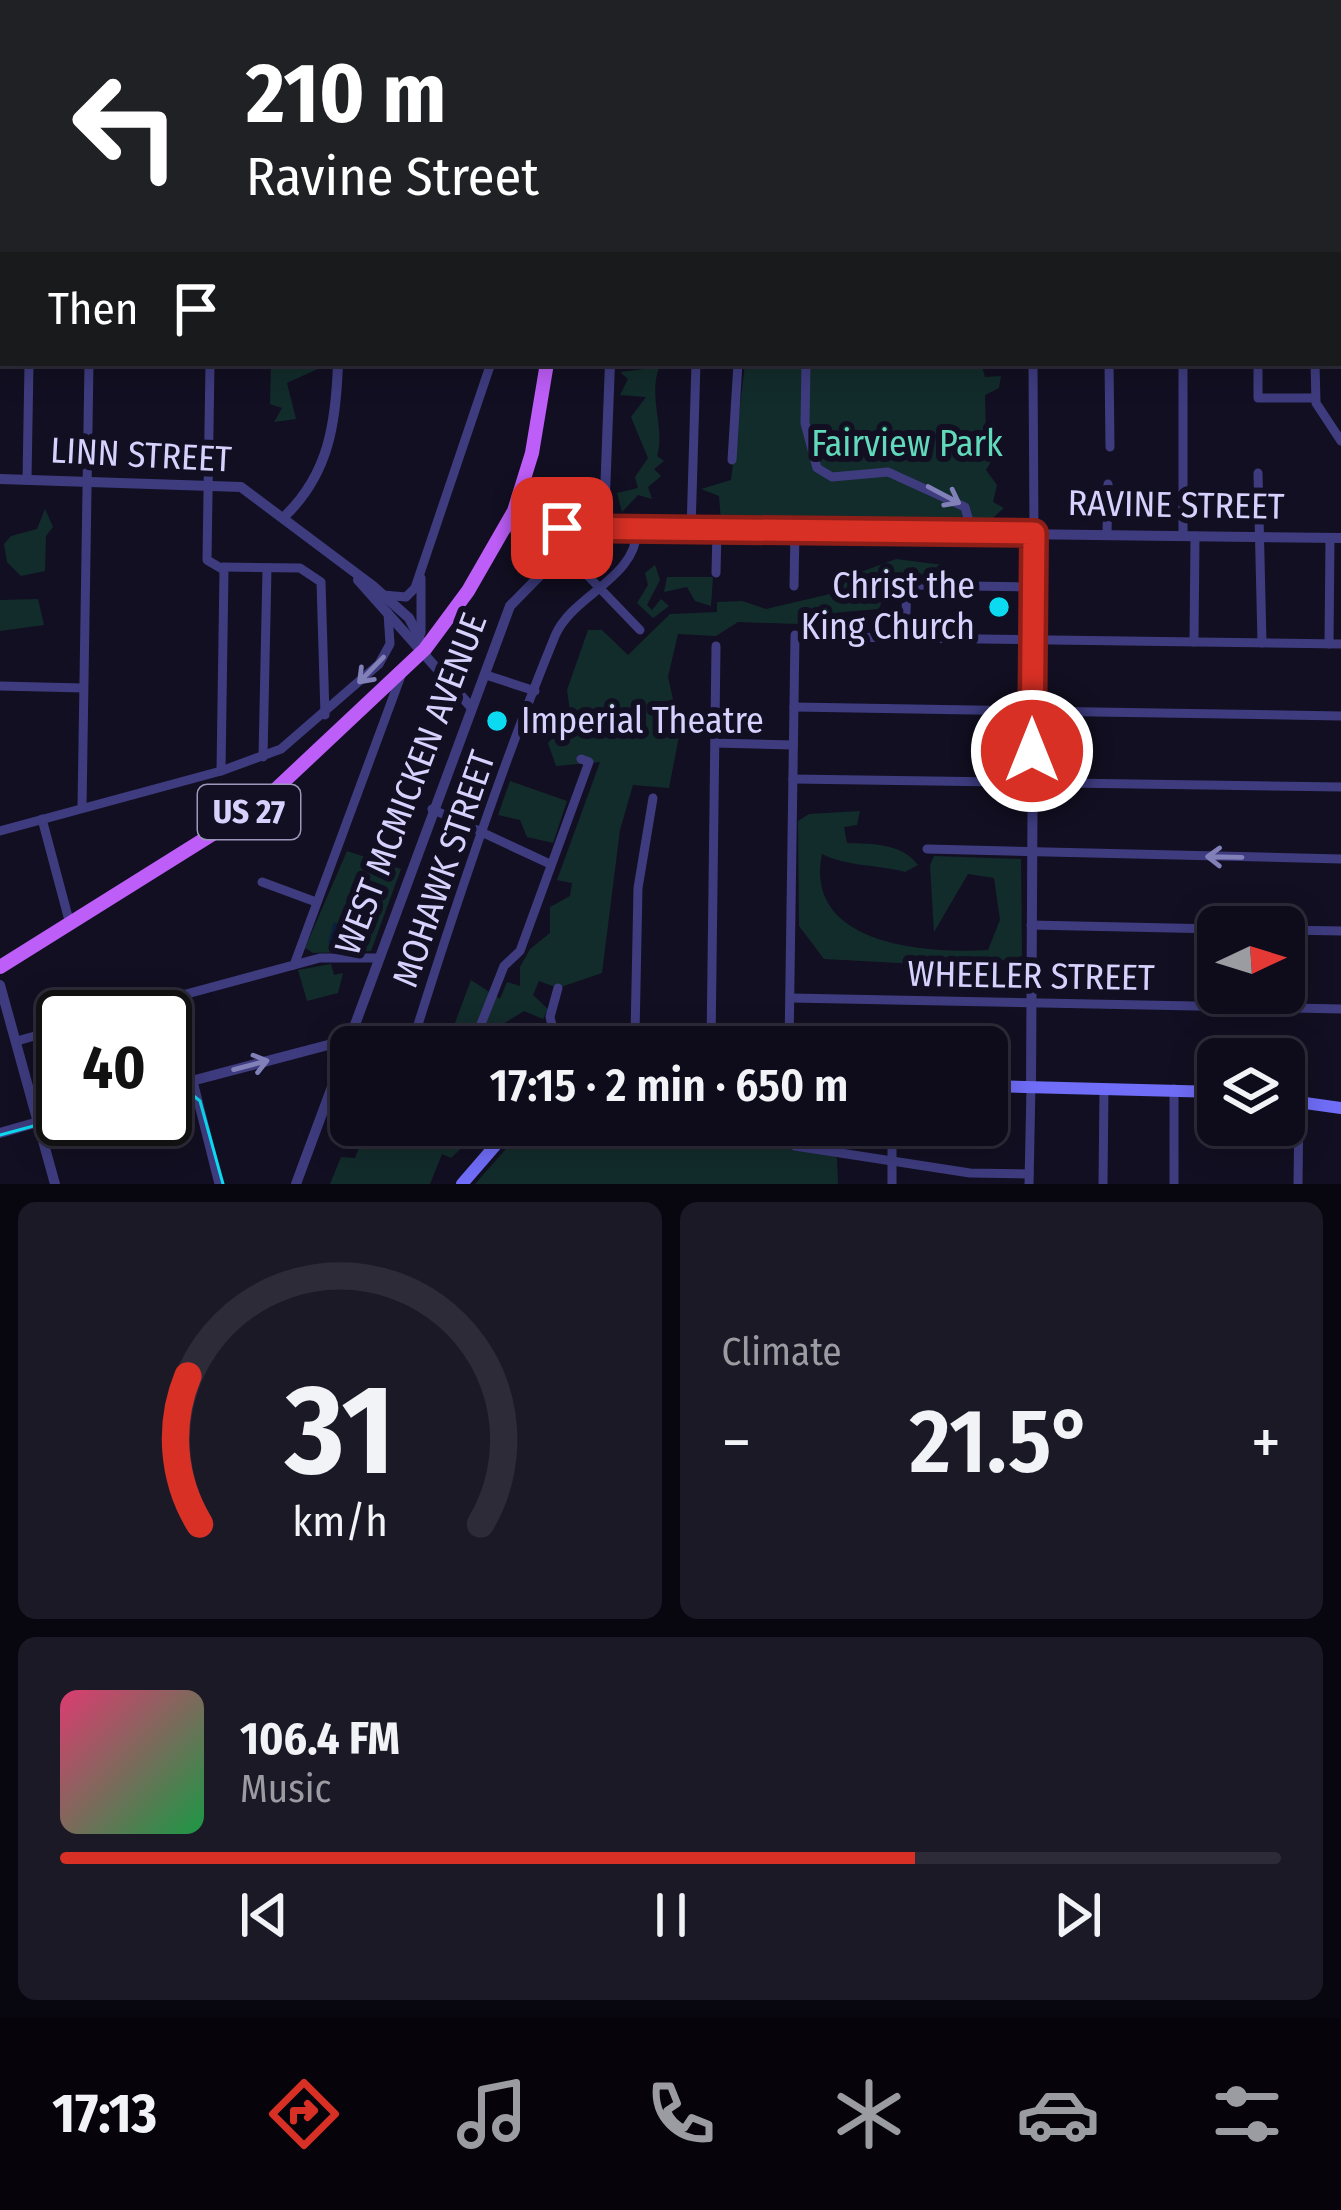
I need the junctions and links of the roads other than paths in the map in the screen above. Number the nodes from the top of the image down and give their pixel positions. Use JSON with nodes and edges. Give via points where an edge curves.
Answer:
{"nodes":[{"id":1,"x":29,"y":366,"type":"edge"},
{"id":2,"x":89,"y":366,"type":"edge"},
{"id":3,"x":210,"y":366,"type":"edge"},
{"id":4,"x":338,"y":366,"type":"edge"},
{"id":5,"x":490,"y":366,"type":"edge"},
{"id":6,"x":546,"y":366,"type":"edge"},
{"id":7,"x":610,"y":366,"type":"edge"},
{"id":8,"x":696,"y":366,"type":"edge"},
{"id":9,"x":738,"y":366,"type":"edge"},
{"id":10,"x":806,"y":366,"type":"edge"},
{"id":11,"x":1033,"y":366,"type":"edge"},
{"id":12,"x":1108,"y":366,"type":"edge"},
{"id":13,"x":1183,"y":366,"type":"edge"},
{"id":14,"x":1258,"y":366,"type":"edge"},
{"id":15,"x":1315,"y":366,"type":"edge"},
{"id":16,"x":1315,"y":398,"type":"junction"},
{"id":17,"x":1341,"y":441,"type":"edge"},
{"id":18,"x":1109,"y":447,"type":"dead end"},
{"id":19,"x":732,"y":460,"type":"dead end"},
{"id":20,"x":1258,"y":473,"type":"dead end"},
{"id":21,"x":0,"y":479,"type":"edge"},
{"id":22,"x":27,"y":480,"type":"junction"},
{"id":23,"x":87,"y":481,"type":"junction"},
{"id":24,"x":208,"y":482,"type":"junction"},
{"id":25,"x":1108,"y":484,"type":"dead end"},
{"id":26,"x":284,"y":517,"type":"junction"},
{"id":27,"x":506,"y":528,"type":"junction"},
{"id":28,"x":598,"y":529,"type":"junction"},
{"id":29,"x":795,"y":529,"type":"junction"},
{"id":30,"x":637,"y":530,"type":"junction"},
{"id":31,"x":691,"y":530,"type":"junction"},
{"id":32,"x":717,"y":530,"type":"junction"},
{"id":33,"x":972,"y":532,"type":"junction"},
{"id":34,"x":1034,"y":533,"type":"junction"},
{"id":35,"x":1107,"y":533,"type":"junction"},
{"id":36,"x":1189,"y":535,"type":"junction"},
{"id":37,"x":1260,"y":537,"type":"junction"},
{"id":38,"x":1336,"y":538,"type":"edge"},
{"id":39,"x":564,"y":551,"type":"junction"},
{"id":40,"x":223,"y":567,"type":"junction"},
{"id":41,"x":422,"y":567,"type":"junction"},
{"id":42,"x":267,"y":568,"type":"junction"},
{"id":43,"x":716,"y":573,"type":"dead end"},
{"id":44,"x":356,"y":578,"type":"junction"},
{"id":45,"x":794,"y":586,"type":"dead end"},
{"id":46,"x":1034,"y":587,"type":"junction"},
{"id":47,"x":599,"y":588,"type":"junction"},
{"id":48,"x":382,"y":595,"type":"junction"},
{"id":49,"x":388,"y":613,"type":"junction"},
{"id":50,"x":640,"y":630,"type":"dead end"},
{"id":51,"x":421,"y":633,"type":"junction"},
{"id":52,"x":795,"y":635,"type":"dead end"},
{"id":53,"x":838,"y":637,"type":"dead end"},
{"id":54,"x":905,"y":638,"type":"junction"},
{"id":55,"x":1033,"y":640,"type":"junction"},
{"id":56,"x":1194,"y":642,"type":"junction"},
{"id":57,"x":1262,"y":643,"type":"junction"},
{"id":58,"x":1335,"y":644,"type":"edge"},
{"id":59,"x":716,"y":646,"type":"dead end"},
{"id":60,"x":425,"y":649,"type":"junction"},
{"id":61,"x":404,"y":668,"type":"junction"},
{"id":62,"x":486,"y":675,"type":"junction"},
{"id":63,"x":0,"y":686,"type":"edge"},
{"id":64,"x":83,"y":688,"type":"junction"},
{"id":65,"x":536,"y":692,"type":"junction"},
{"id":66,"x":471,"y":707,"type":"junction"},
{"id":67,"x":794,"y":707,"type":"junction"},
{"id":68,"x":1032,"y":712,"type":"junction"},
{"id":69,"x":325,"y":715,"type":"junction"},
{"id":70,"x":1341,"y":716,"type":"edge"},
{"id":71,"x":715,"y":743,"type":"junction"},
{"id":72,"x":793,"y":745,"type":"junction"},
{"id":73,"x":262,"y":758,"type":"junction"},
{"id":74,"x":581,"y":759,"type":"dead end"},
{"id":75,"x":221,"y":772,"type":"junction"},
{"id":76,"x":794,"y":779,"type":"junction"},
{"id":77,"x":1032,"y":783,"type":"junction"},
{"id":78,"x":1341,"y":787,"type":"edge"},
{"id":79,"x":653,"y":798,"type":"dead end"},
{"id":80,"x":82,"y":808,"type":"junction"},
{"id":81,"x":432,"y":809,"type":"junction"},
{"id":82,"x":42,"y":819,"type":"junction"},
{"id":83,"x":0,"y":831,"type":"edge"},
{"id":84,"x":482,"y":833,"type":"junction"},
{"id":85,"x":927,"y":849,"type":"dead end"},
{"id":86,"x":1031,"y":854,"type":"junction"},
{"id":87,"x":1341,"y":859,"type":"edge"},
{"id":88,"x":550,"y":864,"type":"junction"},
{"id":89,"x":262,"y":882,"type":"dead end"},
{"id":90,"x":316,"y":902,"type":"junction"},
{"id":91,"x":70,"y":925,"type":"junction"},
{"id":92,"x":1031,"y":925,"type":"junction"},
{"id":93,"x":1197,"y":929,"type":"edge"},
{"id":94,"x":1305,"y":930,"type":"edge"},
{"id":95,"x":1341,"y":931,"type":"edge"},
{"id":96,"x":378,"y":958,"type":"junction"},
{"id":97,"x":294,"y":964,"type":"junction"},
{"id":98,"x":0,"y":967,"type":"edge"},
{"id":99,"x":0,"y":986,"type":"edge"},
{"id":100,"x":558,"y":988,"type":"dead end"},
{"id":101,"x":192,"y":996,"type":"edge"},
{"id":102,"x":791,"y":998,"type":"junction"},
{"id":103,"x":1031,"y":1004,"type":"junction"},
{"id":104,"x":1341,"y":1009,"type":"edge"},
{"id":105,"x":352,"y":1026,"type":"edge"},
{"id":106,"x":418,"y":1026,"type":"edge"},
{"id":107,"x":480,"y":1026,"type":"edge"},
{"id":108,"x":550,"y":1026,"type":"edge"},
{"id":109,"x":635,"y":1026,"type":"edge"},
{"id":110,"x":708,"y":1026,"type":"edge"},
{"id":111,"x":790,"y":1026,"type":"edge"},
{"id":112,"x":36,"y":1032,"type":"edge"},
{"id":113,"x":0,"y":1034,"type":"edge"},
{"id":114,"x":15,"y":1035,"type":"junction"},
{"id":115,"x":330,"y":1045,"type":"edge"},
{"id":116,"x":193,"y":1081,"type":"joint"},
{"id":117,"x":1008,"y":1086,"type":"edge"},
{"id":118,"x":1031,"y":1087,"type":"junction"},
{"id":119,"x":330,"y":1088,"type":"edge"},
{"id":120,"x":1103,"y":1088,"type":"junction"},
{"id":121,"x":1174,"y":1089,"type":"junction"},
{"id":122,"x":1197,"y":1091,"type":"edge"},
{"id":123,"x":1305,"y":1103,"type":"edge"},
{"id":124,"x":1341,"y":1108,"type":"edge"},
{"id":125,"x":36,"y":1114,"type":"edge"},
{"id":126,"x":36,"y":1123,"type":"edge"},
{"id":127,"x":0,"y":1132,"type":"edge"},
{"id":128,"x":45,"y":1146,"type":"edge"},
{"id":129,"x":495,"y":1146,"type":"edge"},
{"id":130,"x":795,"y":1146,"type":"dead end"},
{"id":131,"x":892,"y":1146,"type":"edge"},
{"id":132,"x":1295,"y":1146,"type":"edge"},
{"id":133,"x":892,"y":1160,"type":"junction"},
{"id":134,"x":1029,"y":1179,"type":"edge"},
{"id":135,"x":55,"y":1184,"type":"edge"},
{"id":136,"x":219,"y":1184,"type":"edge"},
{"id":137,"x":296,"y":1184,"type":"edge"},
{"id":138,"x":462,"y":1184,"type":"edge"},
{"id":139,"x":892,"y":1184,"type":"edge"},
{"id":140,"x":1103,"y":1184,"type":"edge"},
{"id":141,"x":1174,"y":1184,"type":"edge"},
{"id":142,"x":1298,"y":1184,"type":"edge"}],
"edges":[{"from":1,"to":22,"type":"street"},
{"from":2,"to":23,"type":"street"},
{"from":3,"to":24,"type":"street"},
{"from":4,"to":26,"type":"street","via":[[326,458]]},
{"from":5,"to":41,"type":"street"},
{"from":6,"to":27,"type":"main road","number":"US 27","via":[[529,467]]},
{"from":7,"to":28,"type":"street"},
{"from":8,"to":31,"type":"street"},
{"from":9,"to":19,"type":"street"},
{"from":10,"to":33,"type":"street","one_way":true,"via":[[805,423],[817,468],[832,477],[877,471],[916,481],[965,507]]},
{"from":11,"to":34,"type":"street"},
{"from":12,"to":18,"type":"street"},
{"from":13,"to":36,"type":"street"},
{"from":14,"to":16,"type":"street","via":[[1258,398]]},
{"from":15,"to":16,"type":"street"},
{"from":16,"to":17,"type":"street"},
{"from":20,"to":37,"type":"street"},
{"from":21,"to":22,"type":"street","name":"LINN STREET"},
{"from":22,"to":23,"type":"street","name":"LINN STREET"},
{"from":23,"to":24,"type":"street","name":"LINN STREET"},
{"from":23,"to":64,"type":"street"},
{"from":24,"to":26,"type":"street","name":"LINN STREET","via":[[253,492]]},
{"from":24,"to":40,"type":"street","via":[[207,560]]},
{"from":25,"to":35,"type":"street"},
{"from":26,"to":44,"type":"street","name":"LINN STREET"},
{"from":27,"to":28,"type":"street","name":"RAVINE STREET"},
{"from":27,"to":60,"type":"main road","number":"US 27"},
{"from":28,"to":30,"type":"street","name":"RAVINE STREET"},
{"from":28,"to":39,"type":"street","name":"WEST MCMICKEN AVENUE"},
{"from":29,"to":32,"type":"street","name":"RAVINE STREET"},
{"from":29,"to":33,"type":"street","name":"RAVINE STREET"},
{"from":29,"to":45,"type":"street"},
{"from":30,"to":31,"type":"street","name":"RAVINE STREET"},
{"from":30,"to":47,"type":"street","name":"MOHAWK STREET","via":[[635,551]]},
{"from":31,"to":32,"type":"street","name":"RAVINE STREET"},
{"from":32,"to":43,"type":"street"},
{"from":33,"to":34,"type":"street","name":"RAVINE STREET"},
{"from":34,"to":35,"type":"street","name":"RAVINE STREET"},
{"from":34,"to":46,"type":"street"},
{"from":35,"to":36,"type":"street","name":"RAVINE STREET"},
{"from":36,"to":37,"type":"street","name":"RAVINE STREET"},
{"from":36,"to":56,"type":"street"},
{"from":37,"to":38,"type":"street","name":"RAVINE STREET"},
{"from":37,"to":57,"type":"street"},
{"from":38,"to":58,"type":"street"},
{"from":39,"to":47,"type":"street"},
{"from":39,"to":62,"type":"street","name":"WEST MCMICKEN AVENUE","via":[[515,599]]},
{"from":40,"to":42,"type":"street"},
{"from":40,"to":75,"type":"street"},
{"from":41,"to":48,"type":"street","via":[[411,594]]},
{"from":41,"to":51,"type":"street"},
{"from":42,"to":69,"type":"street","via":[[306,570],[324,588]]},
{"from":42,"to":73,"type":"street"},
{"from":44,"to":48,"type":"street"},
{"from":44,"to":49,"type":"street"},
{"from":46,"to":54,"type":"street","via":[[907,585]]},
{"from":46,"to":55,"type":"street"},
{"from":47,"to":50,"type":"street"},
{"from":47,"to":65,"type":"street","name":"MOHAWK STREET","via":[[558,628]]},
{"from":48,"to":51,"type":"street"},
{"from":49,"to":60,"type":"street"},
{"from":49,"to":69,"type":"street","one_way":true,"via":[[388,652]]},
{"from":51,"to":60,"type":"street"},
{"from":52,"to":67,"type":"street"},
{"from":53,"to":54,"type":"street"},
{"from":54,"to":55,"type":"street"},
{"from":55,"to":56,"type":"street"},
{"from":55,"to":68,"type":"street"},
{"from":56,"to":57,"type":"street"},
{"from":57,"to":58,"type":"street"},
{"from":59,"to":71,"type":"street"},
{"from":60,"to":61,"type":"main road","number":"US 27"},
{"from":60,"to":66,"type":"street"},
{"from":61,"to":90,"type":"street"},
{"from":61,"to":91,"type":"main road","number":"US 27","via":[[260,805]]},
{"from":62,"to":65,"type":"street"},
{"from":62,"to":66,"type":"street","name":"WEST MCMICKEN AVENUE"},
{"from":63,"to":64,"type":"street"},
{"from":64,"to":80,"type":"street"},
{"from":65,"to":84,"type":"street","name":"MOHAWK STREET"},
{"from":66,"to":81,"type":"street","name":"WEST MCMICKEN AVENUE"},
{"from":67,"to":68,"type":"street"},
{"from":67,"to":72,"type":"street"},
{"from":68,"to":70,"type":"street"},
{"from":68,"to":77,"type":"street"},
{"from":69,"to":73,"type":"street"},
{"from":71,"to":72,"type":"street"},
{"from":71,"to":110,"type":"street"},
{"from":72,"to":76,"type":"street"},
{"from":73,"to":75,"type":"street"},
{"from":74,"to":88,"type":"street","via":[[589,762]]},
{"from":75,"to":80,"type":"street"},
{"from":76,"to":77,"type":"street"},
{"from":76,"to":102,"type":"street"},
{"from":77,"to":78,"type":"street"},
{"from":77,"to":86,"type":"street"},
{"from":79,"to":109,"type":"street","via":[[638,888]]},
{"from":80,"to":82,"type":"street"},
{"from":81,"to":84,"type":"street"},
{"from":81,"to":96,"type":"street","name":"WEST MCMICKEN AVENUE"},
{"from":82,"to":83,"type":"street"},
{"from":82,"to":91,"type":"street"},
{"from":84,"to":88,"type":"street"},
{"from":84,"to":106,"type":"street","name":"MOHAWK STREET"},
{"from":85,"to":86,"type":"street"},
{"from":87,"to":86,"type":"street","one_way":true},
{"from":86,"to":92,"type":"street"},
{"from":88,"to":107,"type":"street","via":[[520,951],[504,966]]},
{"from":89,"to":90,"type":"street"},
{"from":90,"to":97,"type":"street"},
{"from":91,"to":98,"type":"main road","number":"US 27"},
{"from":92,"to":93,"type":"street"},
{"from":92,"to":103,"type":"street"},
{"from":94,"to":95,"type":"street"},
{"from":96,"to":97,"type":"street"},
{"from":96,"to":105,"type":"street","name":"WEST MCMICKEN AVENUE"},
{"from":97,"to":101,"type":"street"},
{"from":99,"to":114,"type":"street"},
{"from":100,"to":108,"type":"street"},
{"from":102,"to":103,"type":"street","name":"WHEELER STREET"},
{"from":102,"to":111,"type":"street"},
{"from":103,"to":104,"type":"street","name":"WHEELER STREET"},
{"from":103,"to":118,"type":"street"},
{"from":112,"to":114,"type":"street"},
{"from":113,"to":114,"type":"street"},
{"from":114,"to":125,"type":"street"},
{"from":116,"to":115,"type":"street","one_way":true},
{"from":116,"to":136,"type":"street"},
{"from":117,"to":118,"type":"main road"},
{"from":118,"to":120,"type":"main road"},
{"from":118,"to":134,"type":"street"},
{"from":119,"to":137,"type":"street","name":"WEST MCMICKEN AVENUE"},
{"from":120,"to":121,"type":"main road"},
{"from":120,"to":140,"type":"street"},
{"from":121,"to":122,"type":"main road"},
{"from":121,"to":141,"type":"street"},
{"from":123,"to":124,"type":"main road"},
{"from":126,"to":127,"type":"street"},
{"from":128,"to":135,"type":"street"},
{"from":129,"to":138,"type":"main road"},
{"from":130,"to":133,"type":"street"},
{"from":131,"to":133,"type":"street"},
{"from":132,"to":142,"type":"street"},
{"from":133,"to":134,"type":"street"},
{"from":133,"to":139,"type":"street"}]}
